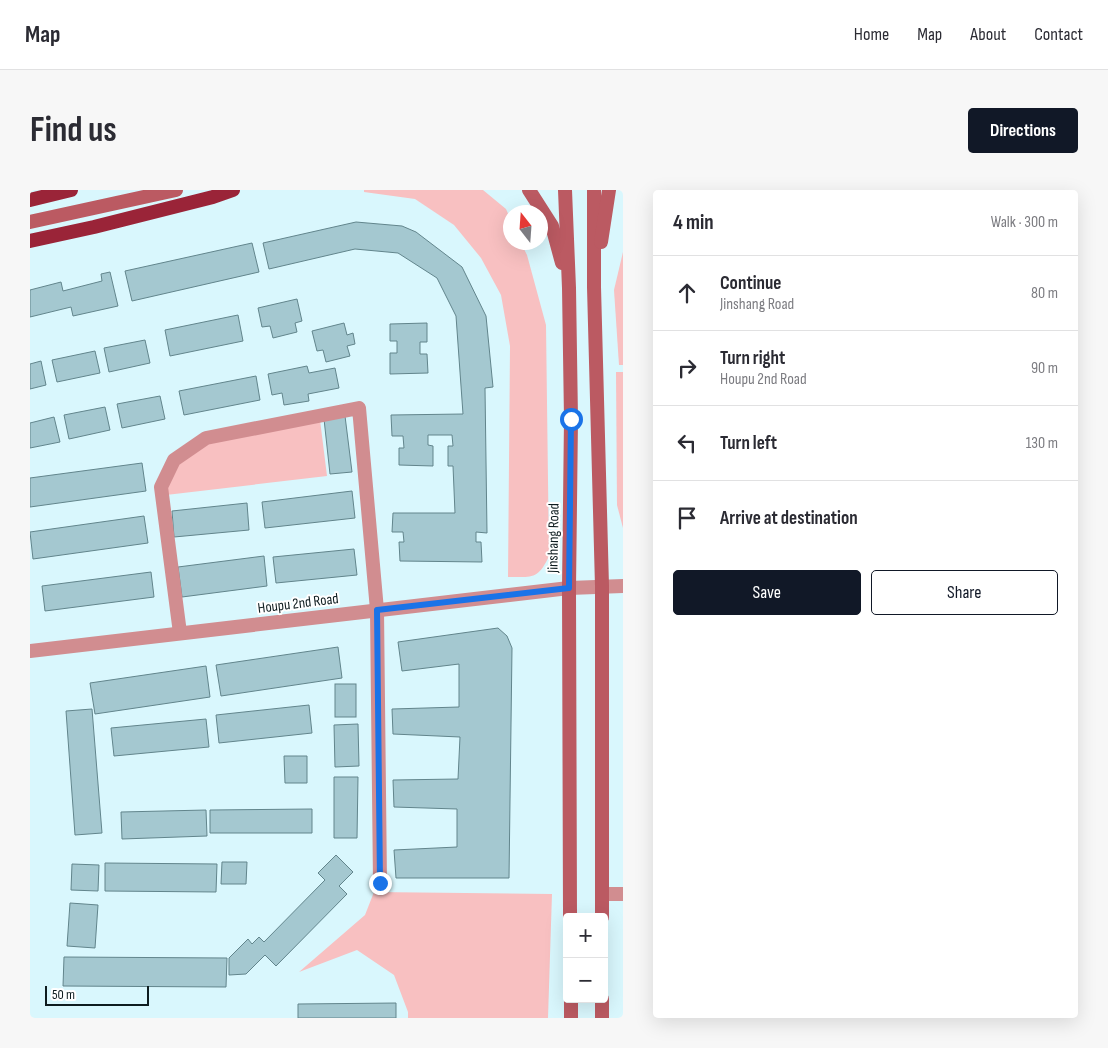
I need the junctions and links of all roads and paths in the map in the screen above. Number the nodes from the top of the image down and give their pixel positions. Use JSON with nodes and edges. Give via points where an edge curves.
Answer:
{"nodes":[{"id":1,"x":71,"y":190,"type":"edge"},
{"id":2,"x":176,"y":190,"type":"edge"},
{"id":3,"x":233,"y":190,"type":"edge"},
{"id":4,"x":528,"y":190,"type":"edge"},
{"id":5,"x":565,"y":190,"type":"edge"},
{"id":6,"x":594,"y":190,"type":"edge"},
{"id":7,"x":609,"y":190,"type":"edge"},
{"id":8,"x":30,"y":200,"type":"edge"},
{"id":9,"x":30,"y":222,"type":"edge"},
{"id":10,"x":30,"y":240,"type":"edge"},
{"id":11,"x":594,"y":287,"type":"junction"},
{"id":12,"x":569,"y":288,"type":"junction"},
{"id":13,"x":602,"y":586,"type":"junction"},
{"id":14,"x":623,"y":586,"type":"edge"},
{"id":15,"x":569,"y":588,"type":"junction"},
{"id":16,"x":377,"y":610,"type":"junction"},
{"id":17,"x":180,"y":633,"type":"junction"},
{"id":18,"x":30,"y":651,"type":"edge"},
{"id":19,"x":380,"y":883,"type":"dead end"},
{"id":20,"x":602,"y":894,"type":"junction"},
{"id":21,"x":623,"y":894,"type":"edge"},
{"id":22,"x":570,"y":913,"type":"edge"},
{"id":23,"x":602,"y":913,"type":"edge"},
{"id":24,"x":571,"y":1003,"type":"edge"},
{"id":25,"x":602,"y":1003,"type":"edge"},
{"id":26,"x":571,"y":1018,"type":"edge"},
{"id":27,"x":602,"y":1018,"type":"edge"}],
"edges":[{"from":1,"to":8,"type":"highway"},
{"from":2,"to":9,"type":"main road"},
{"from":3,"to":10,"type":"highway","via":[[94,227]]},
{"from":4,"to":12,"type":"main road","via":[[552,226]]},
{"from":5,"to":12,"type":"main road","name":"Jinshang Road"},
{"from":6,"to":11,"type":"main road"},
{"from":7,"to":11,"type":"main road"},
{"from":11,"to":13,"type":"main road"},
{"from":12,"to":15,"type":"main road","name":"Jinshang Road"},
{"from":13,"to":14,"type":"street","name":"Houpu 2nd Road"},
{"from":13,"to":15,"type":"street","name":"Houpu 2nd Road"},
{"from":13,"to":20,"type":"main road"},
{"from":15,"to":16,"type":"street","name":"Houpu 2nd Road"},
{"from":15,"to":22,"type":"main road","name":"Jinshang Road"},
{"from":16,"to":17,"type":"street","name":"Houpu 2nd Road"},
{"from":16,"to":17,"type":"street","via":[[359,408],[206,438],[174,460],[161,487]]},
{"from":16,"to":19,"type":"street"},
{"from":17,"to":18,"type":"street","name":"Houpu 2nd Road"},
{"from":20,"to":21,"type":"street"},
{"from":20,"to":23,"type":"main road"},
{"from":24,"to":26,"type":"main road"},
{"from":25,"to":27,"type":"main road"}]}
